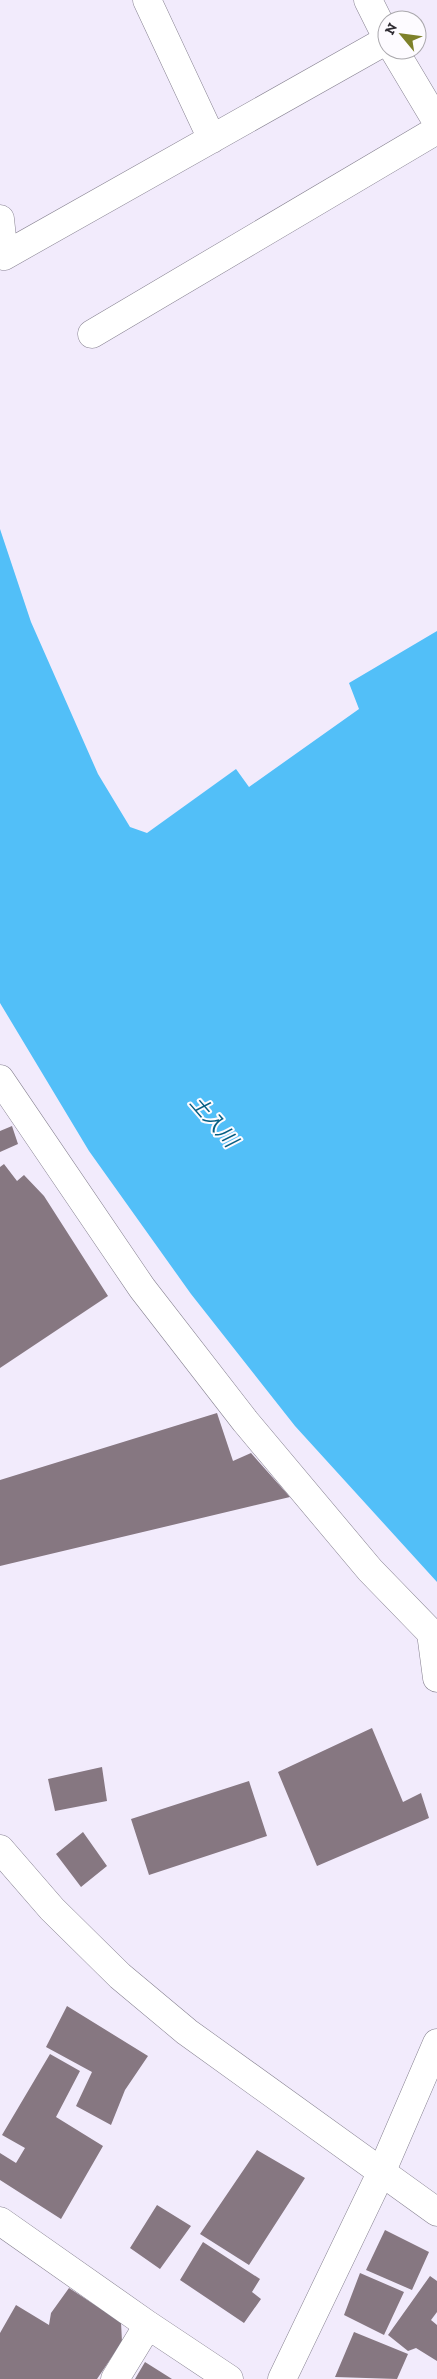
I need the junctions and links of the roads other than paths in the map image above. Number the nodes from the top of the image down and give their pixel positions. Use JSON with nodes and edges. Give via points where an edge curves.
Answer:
{"nodes":[{"id":1,"x":147,"y":0,"type":"edge"},
{"id":2,"x":368,"y":0,"type":"edge"},
{"id":3,"x":377,"y":18,"type":"edge"},
{"id":4,"x":377,"y":45,"type":"edge"},
{"id":5,"x":400,"y":60,"type":"edge"},
{"id":6,"x":437,"y":122,"type":"edge"},
{"id":7,"x":437,"y":130,"type":"edge"},
{"id":8,"x":212,"y":139,"type":"junction"},
{"id":9,"x":0,"y":219,"type":"edge"},
{"id":10,"x":92,"y":334,"type":"dead end"},
{"id":11,"x":0,"y":1079,"type":"edge"},
{"id":12,"x":434,"y":1636,"type":"edge"},
{"id":13,"x":437,"y":1678,"type":"edge"},
{"id":14,"x":0,"y":1849,"type":"edge"},
{"id":15,"x":437,"y":2043,"type":"edge"},
{"id":16,"x":381,"y":2174,"type":"junction"},
{"id":17,"x":437,"y":2212,"type":"edge"},
{"id":18,"x":0,"y":2221,"type":"edge"},
{"id":19,"x":148,"y":2325,"type":"junction"},
{"id":20,"x":115,"y":2379,"type":"edge"},
{"id":21,"x":229,"y":2379,"type":"edge"},
{"id":22,"x":282,"y":2379,"type":"edge"}],
"edges":[{"from":1,"to":8,"type":"street"},
{"from":2,"to":3,"type":"street"},
{"from":4,"to":8,"type":"street"},
{"from":5,"to":6,"type":"street"},
{"from":7,"to":10,"type":"street"},
{"from":8,"to":9,"type":"street","via":[[4,256]]},
{"from":11,"to":12,"type":"street","via":[[142,1288],[245,1421],[370,1570]]},
{"from":12,"to":13,"type":"street"},
{"from":14,"to":16,"type":"street","via":[[52,1909],[120,1976],[187,2032]]},
{"from":15,"to":16,"type":"street"},
{"from":16,"to":17,"type":"street"},
{"from":16,"to":22,"type":"street"},
{"from":18,"to":19,"type":"street"},
{"from":19,"to":20,"type":"street"},
{"from":19,"to":21,"type":"street"}]}
